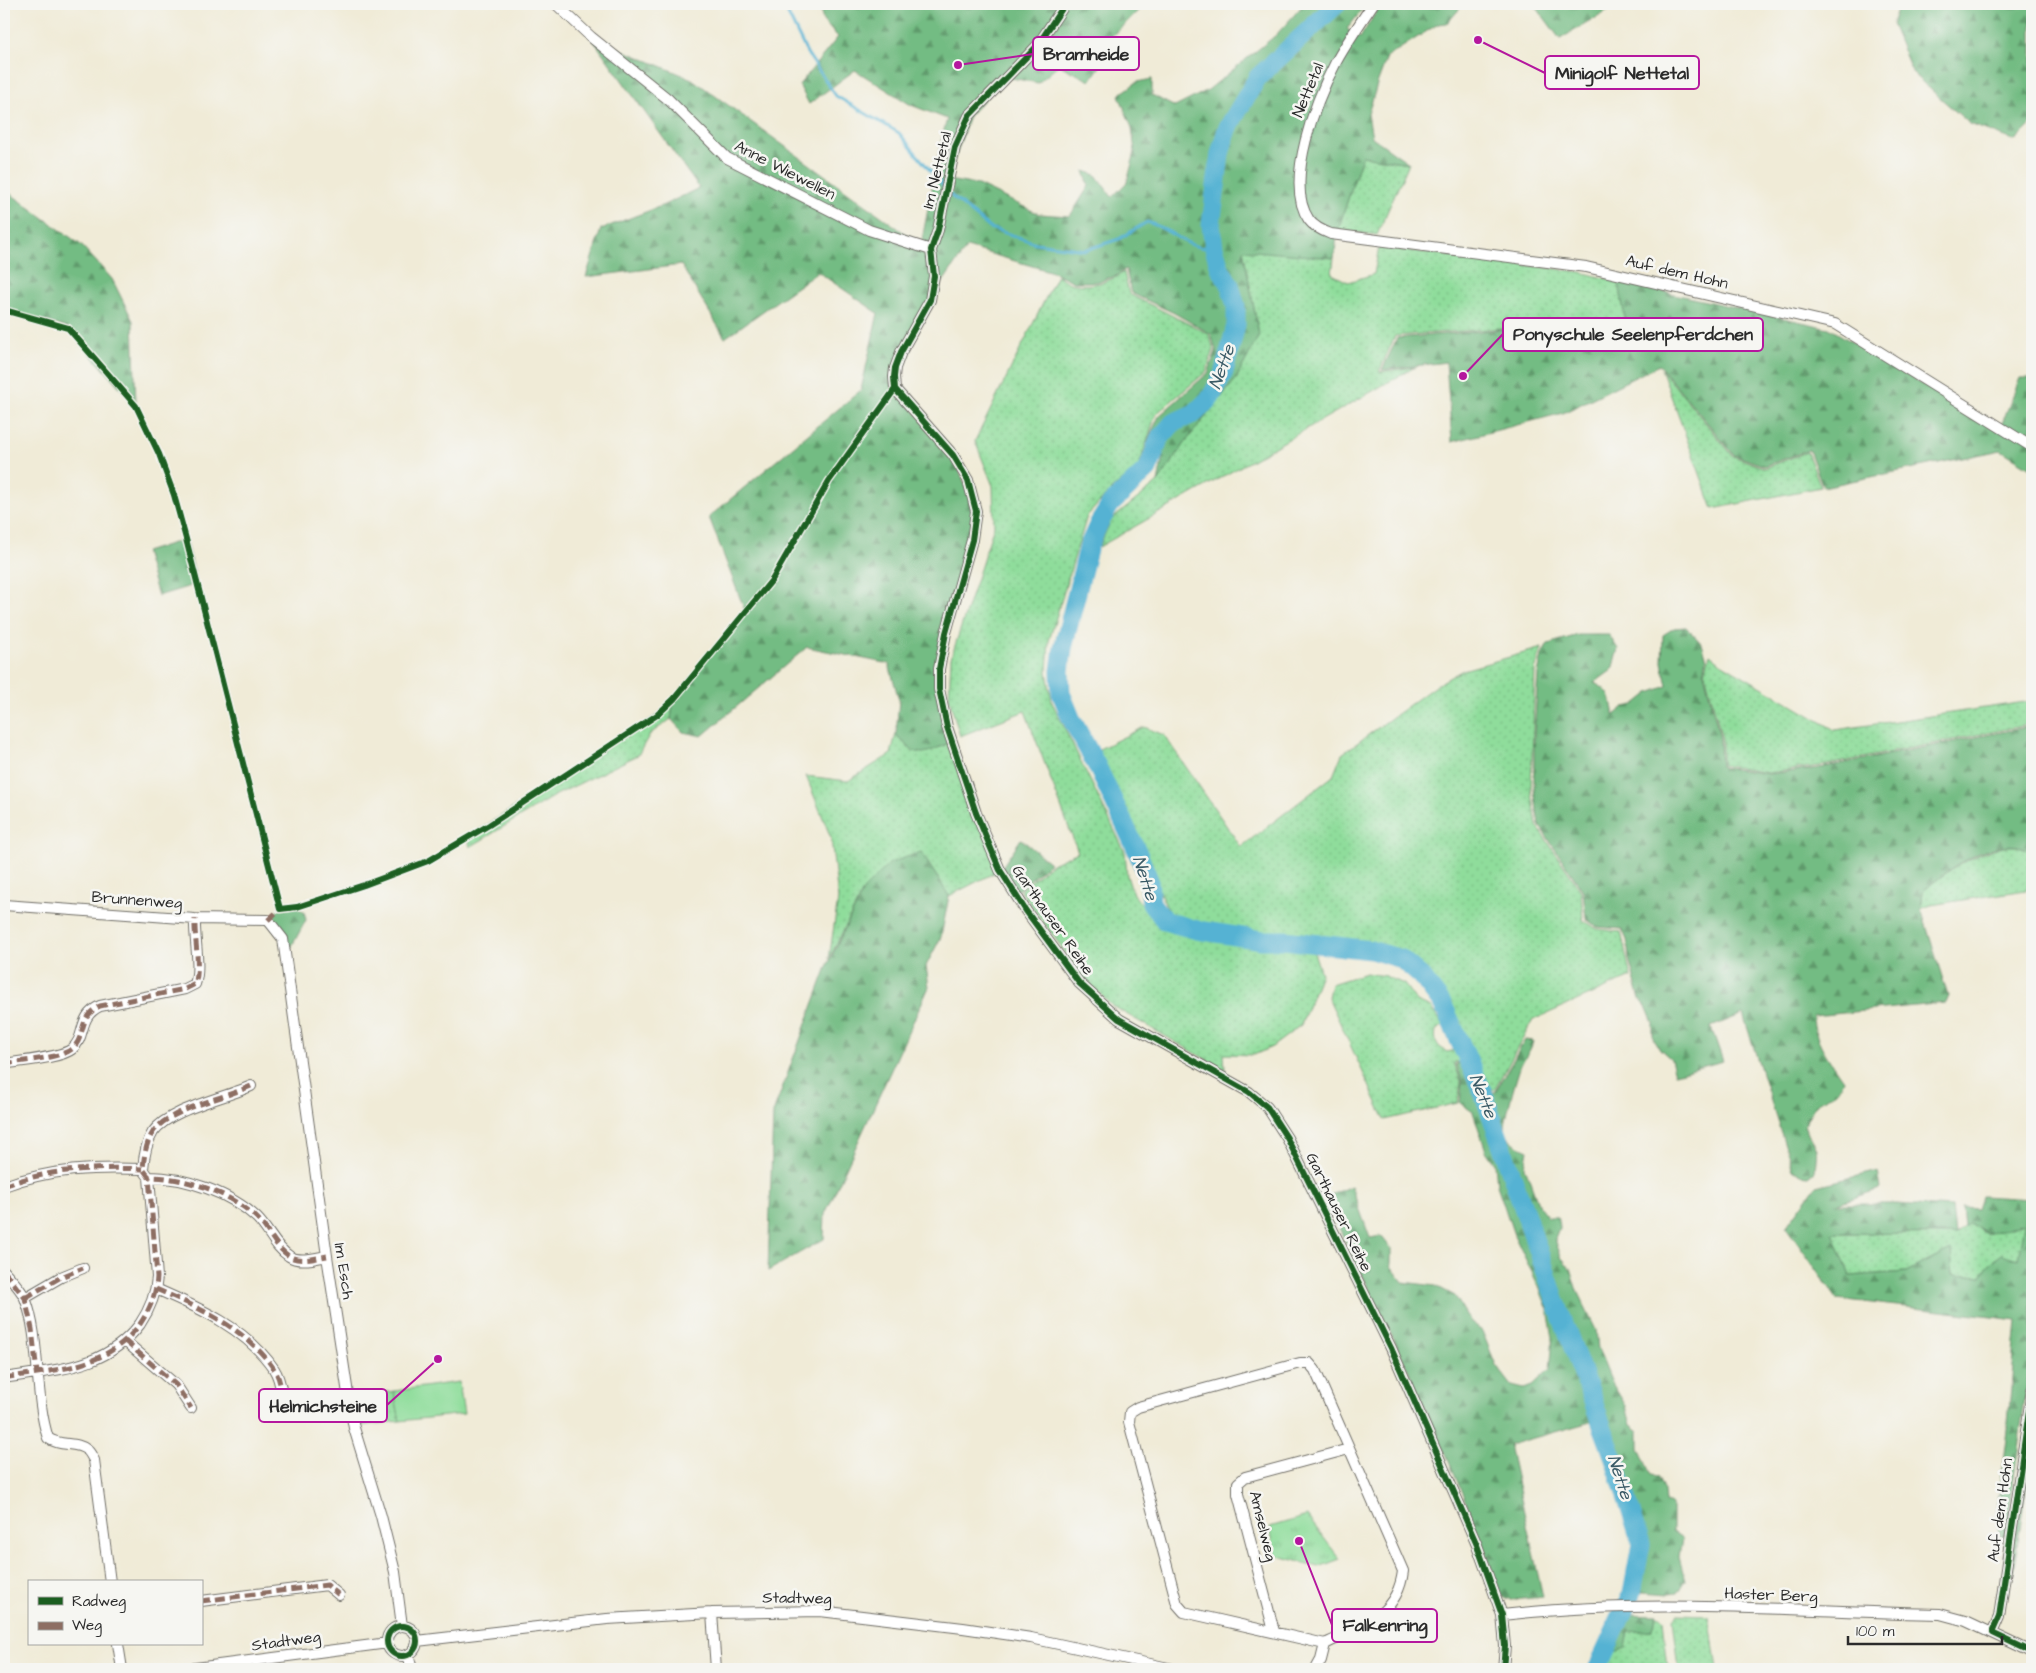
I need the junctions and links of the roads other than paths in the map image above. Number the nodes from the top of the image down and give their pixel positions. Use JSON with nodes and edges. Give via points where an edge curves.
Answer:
{"nodes":[{"id":1,"x":556,"y":4,"type":"edge"},
{"id":2,"x":1065,"y":4,"type":"edge"},
{"id":3,"x":1373,"y":4,"type":"edge"},
{"id":4,"x":1301,"y":198,"type":"joint"},
{"id":5,"x":938,"y":230,"type":"joint"},
{"id":6,"x":931,"y":250,"type":"junction"},
{"id":7,"x":2032,"y":447,"type":"edge"},
{"id":8,"x":4,"y":905,"type":"edge"},
{"id":9,"x":194,"y":919,"type":"junction"},
{"id":10,"x":268,"y":920,"type":"joint"},
{"id":11,"x":4,"y":1064,"type":"edge"},
{"id":12,"x":251,"y":1086,"type":"dead end"},
{"id":13,"x":146,"y":1173,"type":"junction"},
{"id":14,"x":4,"y":1186,"type":"edge"},
{"id":15,"x":327,"y":1256,"type":"junction"},
{"id":16,"x":84,"y":1268,"type":"dead end"},
{"id":17,"x":4,"y":1271,"type":"edge"},
{"id":18,"x":156,"y":1289,"type":"junction"},
{"id":19,"x":25,"y":1298,"type":"junction"},
{"id":20,"x":125,"y":1341,"type":"junction"},
{"id":21,"x":37,"y":1373,"type":"junction"},
{"id":22,"x":4,"y":1378,"type":"edge"},
{"id":23,"x":2032,"y":1390,"type":"edge"},
{"id":24,"x":191,"y":1408,"type":"dead end"},
{"id":25,"x":294,"y":1414,"type":"dead end"},
{"id":26,"x":1349,"y":1449,"type":"junction"},
{"id":27,"x":110,"y":1580,"type":"edge"},
{"id":28,"x":340,"y":1595,"type":"dead end"},
{"id":29,"x":202,"y":1601,"type":"edge"},
{"id":30,"x":712,"y":1613,"type":"junction"},
{"id":31,"x":1502,"y":1615,"type":"junction"},
{"id":32,"x":402,"y":1626,"type":"junction"},
{"id":33,"x":1274,"y":1631,"type":"junction"},
{"id":34,"x":1992,"y":1633,"type":"junction"},
{"id":35,"x":417,"y":1641,"type":"junction"},
{"id":36,"x":388,"y":1643,"type":"junction"},
{"id":37,"x":1325,"y":1644,"type":"junction"},
{"id":38,"x":118,"y":1646,"type":"edge"},
{"id":39,"x":2032,"y":1652,"type":"edge"},
{"id":40,"x":408,"y":1655,"type":"junction"},
{"id":41,"x":122,"y":1669,"type":"edge"},
{"id":42,"x":188,"y":1669,"type":"edge"},
{"id":43,"x":412,"y":1669,"type":"edge"},
{"id":44,"x":716,"y":1669,"type":"edge"},
{"id":45,"x":1173,"y":1669,"type":"edge"},
{"id":46,"x":1316,"y":1669,"type":"edge"},
{"id":47,"x":1503,"y":1669,"type":"edge"}],
"edges":[{"from":1,"to":6,"type":"street","name":"Anne Wiewellen","via":[[591,38],[668,99],[726,158],[869,230]]},
{"from":2,"to":5,"type":"street","name":"Im Nettetal","via":[[1037,46],[969,116],[955,147]]},
{"from":3,"to":4,"type":"street","name":"Nettetal","via":[[1335,64],[1306,135],[1300,173]]},
{"from":4,"to":7,"type":"street","name":"Auf dem Hohn","via":[[1310,221],[1331,234],[1586,267],[1835,324]]},
{"from":5,"to":6,"type":"street","name":"Garthauser Reihe"},
{"from":6,"to":31,"type":"street","name":"Garthauser Reihe","via":[[934,276],[930,300],[901,352],[895,368],[895,389],[953,455],[973,495],[976,511],[974,529],[942,650],[939,689],[959,766],[991,849],[1008,884],[1067,968],[1107,1010],[1140,1032],[1249,1092],[1273,1115],[1391,1348],[1477,1545]]},
{"from":8,"to":9,"type":"street","name":"Brunnenweg"},
{"from":9,"to":10,"type":"street","name":"Brunnenweg"},
{"from":9,"to":11,"type":"street","via":[[198,975],[195,984],[185,989],[100,1006],[86,1015],[71,1050],[60,1055]]},
{"from":10,"to":15,"type":"street","name":"Im Esch","via":[[283,939]]},
{"from":12,"to":13,"type":"street","via":[[164,1121],[147,1143]]},
{"from":13,"to":14,"type":"street","via":[[76,1169],[25,1178]]},
{"from":13,"to":15,"type":"street","via":[[199,1186],[238,1202],[258,1219],[291,1257],[305,1260]]},
{"from":13,"to":18,"type":"street","via":[[156,1256]]},
{"from":15,"to":32,"type":"street","name":"Im Esch","via":[[351,1414],[395,1572]]},
{"from":16,"to":19,"type":"street"},
{"from":17,"to":19,"type":"street"},
{"from":18,"to":20,"type":"street","via":[[145,1317]]},
{"from":18,"to":25,"type":"street","via":[[212,1316],[247,1339],[265,1356],[279,1378],[285,1405]]},
{"from":19,"to":21,"type":"street"},
{"from":20,"to":21,"type":"street","via":[[92,1362]]},
{"from":20,"to":24,"type":"street","via":[[176,1385]]},
{"from":21,"to":22,"type":"street"},
{"from":21,"to":27,"type":"street","via":[[48,1438],[55,1443],[87,1450],[94,1460]]},
{"from":23,"to":34,"type":"street","name":"Auf dem Hohn","via":[[1999,1617]]},
{"from":26,"to":33,"type":"street","name":"Amselweg","via":[[1245,1477],[1238,1483],[1238,1494]]},
{"from":26,"to":33,"type":"street","via":[[1309,1363],[1138,1407],[1130,1412],[1129,1422],[1177,1604],[1184,1612]]},
{"from":26,"to":37,"type":"street","via":[[1399,1560],[1402,1581],[1389,1608]]},
{"from":28,"to":29,"type":"street","via":[[328,1585]]},
{"from":30,"to":35,"type":"street","name":"Stadtweg","via":[[607,1619]]},
{"from":30,"to":44,"type":"street"},
{"from":30,"to":45,"type":"street","name":"Stadtweg","via":[[820,1611],[963,1628],[1030,1638]]},
{"from":31,"to":34,"type":"street","name":"Haster Berg","via":[[1614,1607],[1940,1614]]},
{"from":31,"to":47,"type":"street"},
{"from":32,"to":35,"type":"street","via":[[411,1629]]},
{"from":32,"to":36,"type":"street","via":[[390,1633]]},
{"from":33,"to":37,"type":"street"},
{"from":34,"to":39,"type":"street","name":"Haster Berg"},
{"from":35,"to":40,"type":"street"},
{"from":36,"to":40,"type":"street","via":[[394,1654]]},
{"from":36,"to":42,"type":"street","name":"Stadtweg"},
{"from":37,"to":46,"type":"street"},
{"from":38,"to":41,"type":"street"},
{"from":40,"to":43,"type":"street"}]}
